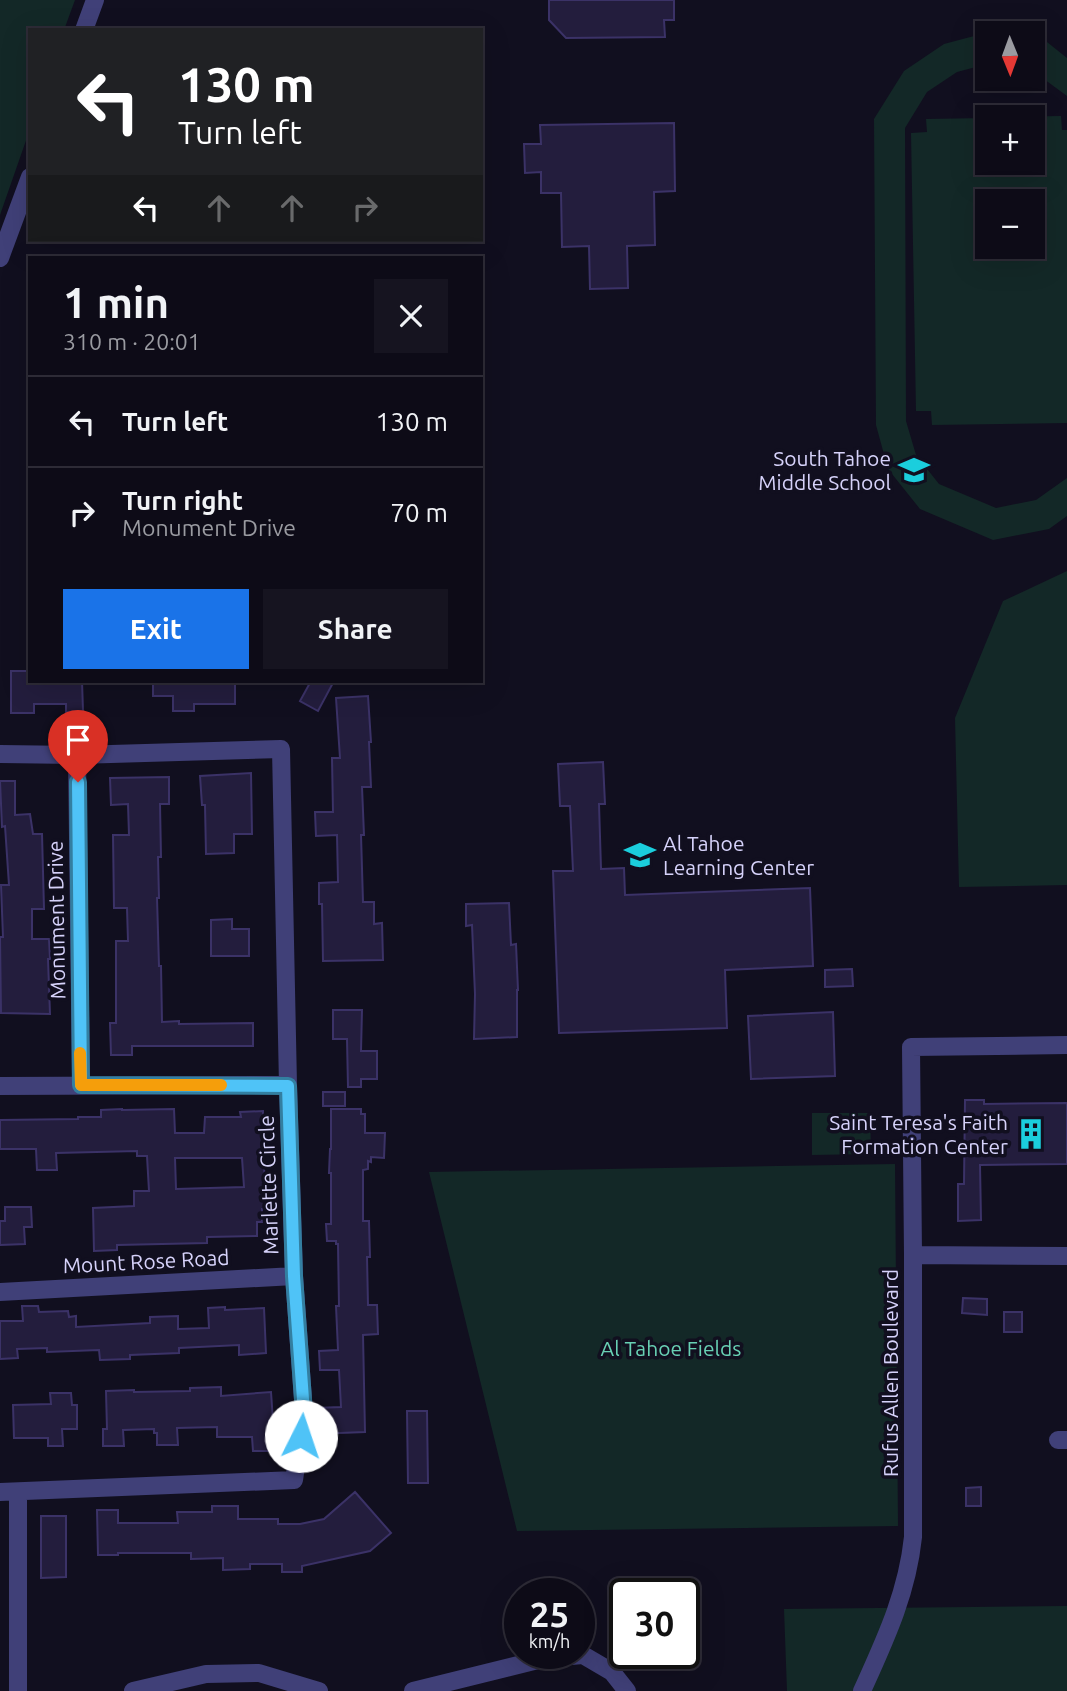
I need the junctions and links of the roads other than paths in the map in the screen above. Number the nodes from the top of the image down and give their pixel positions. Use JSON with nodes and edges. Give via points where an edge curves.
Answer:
{"nodes":[{"id":1,"x":95,"y":0,"type":"edge"},
{"id":2,"x":85,"y":28,"type":"edge"},
{"id":3,"x":28,"y":182,"type":"edge"},
{"id":4,"x":0,"y":258,"type":"edge"},
{"id":5,"x":0,"y":754,"type":"edge"},
{"id":6,"x":77,"y":755,"type":"junction"},
{"id":7,"x":1067,"y":1045,"type":"edge"},
{"id":8,"x":81,"y":1085,"type":"junction"},
{"id":9,"x":288,"y":1086,"type":"junction"},
{"id":10,"x":0,"y":1087,"type":"edge"},
{"id":11,"x":913,"y":1255,"type":"junction"},
{"id":12,"x":1067,"y":1256,"type":"edge"},
{"id":13,"x":294,"y":1276,"type":"junction"},
{"id":14,"x":0,"y":1292,"type":"edge"},
{"id":15,"x":9,"y":1492,"type":"edge"},
{"id":16,"x":18,"y":1691,"type":"edge"},
{"id":17,"x":133,"y":1691,"type":"edge"},
{"id":18,"x":319,"y":1691,"type":"edge"},
{"id":19,"x":414,"y":1691,"type":"edge"},
{"id":20,"x":627,"y":1691,"type":"edge"},
{"id":21,"x":862,"y":1691,"type":"edge"}],
"edges":[{"from":1,"to":2,"type":"street"},
{"from":3,"to":4,"type":"street"},
{"from":5,"to":6,"type":"street","name":"Marlette Circle"},
{"from":6,"to":8,"type":"street","name":"Monument Drive"},
{"from":6,"to":9,"type":"street","name":"Marlette Circle","via":[[281,749]]},
{"from":7,"to":11,"type":"street","name":"Rufus Allen Boulevard","via":[[911,1047]]},
{"from":8,"to":9,"type":"street"},
{"from":8,"to":10,"type":"street"},
{"from":9,"to":13,"type":"street","name":"Marlette Circle"},
{"from":11,"to":12,"type":"street"},
{"from":11,"to":21,"type":"street","name":"Rufus Allen Boulevard","via":[[911,1549],[898,1608]]},
{"from":13,"to":14,"type":"street","name":"Mount Rose Road"},
{"from":13,"to":15,"type":"street","name":"Marlette Circle","via":[[304,1413],[294,1480]]},
{"from":15,"to":16,"type":"street"},
{"from":17,"to":18,"type":"street","via":[[206,1674],[259,1674]]},
{"from":19,"to":20,"type":"street","via":[[546,1658],[583,1655],[612,1672]]}]}
